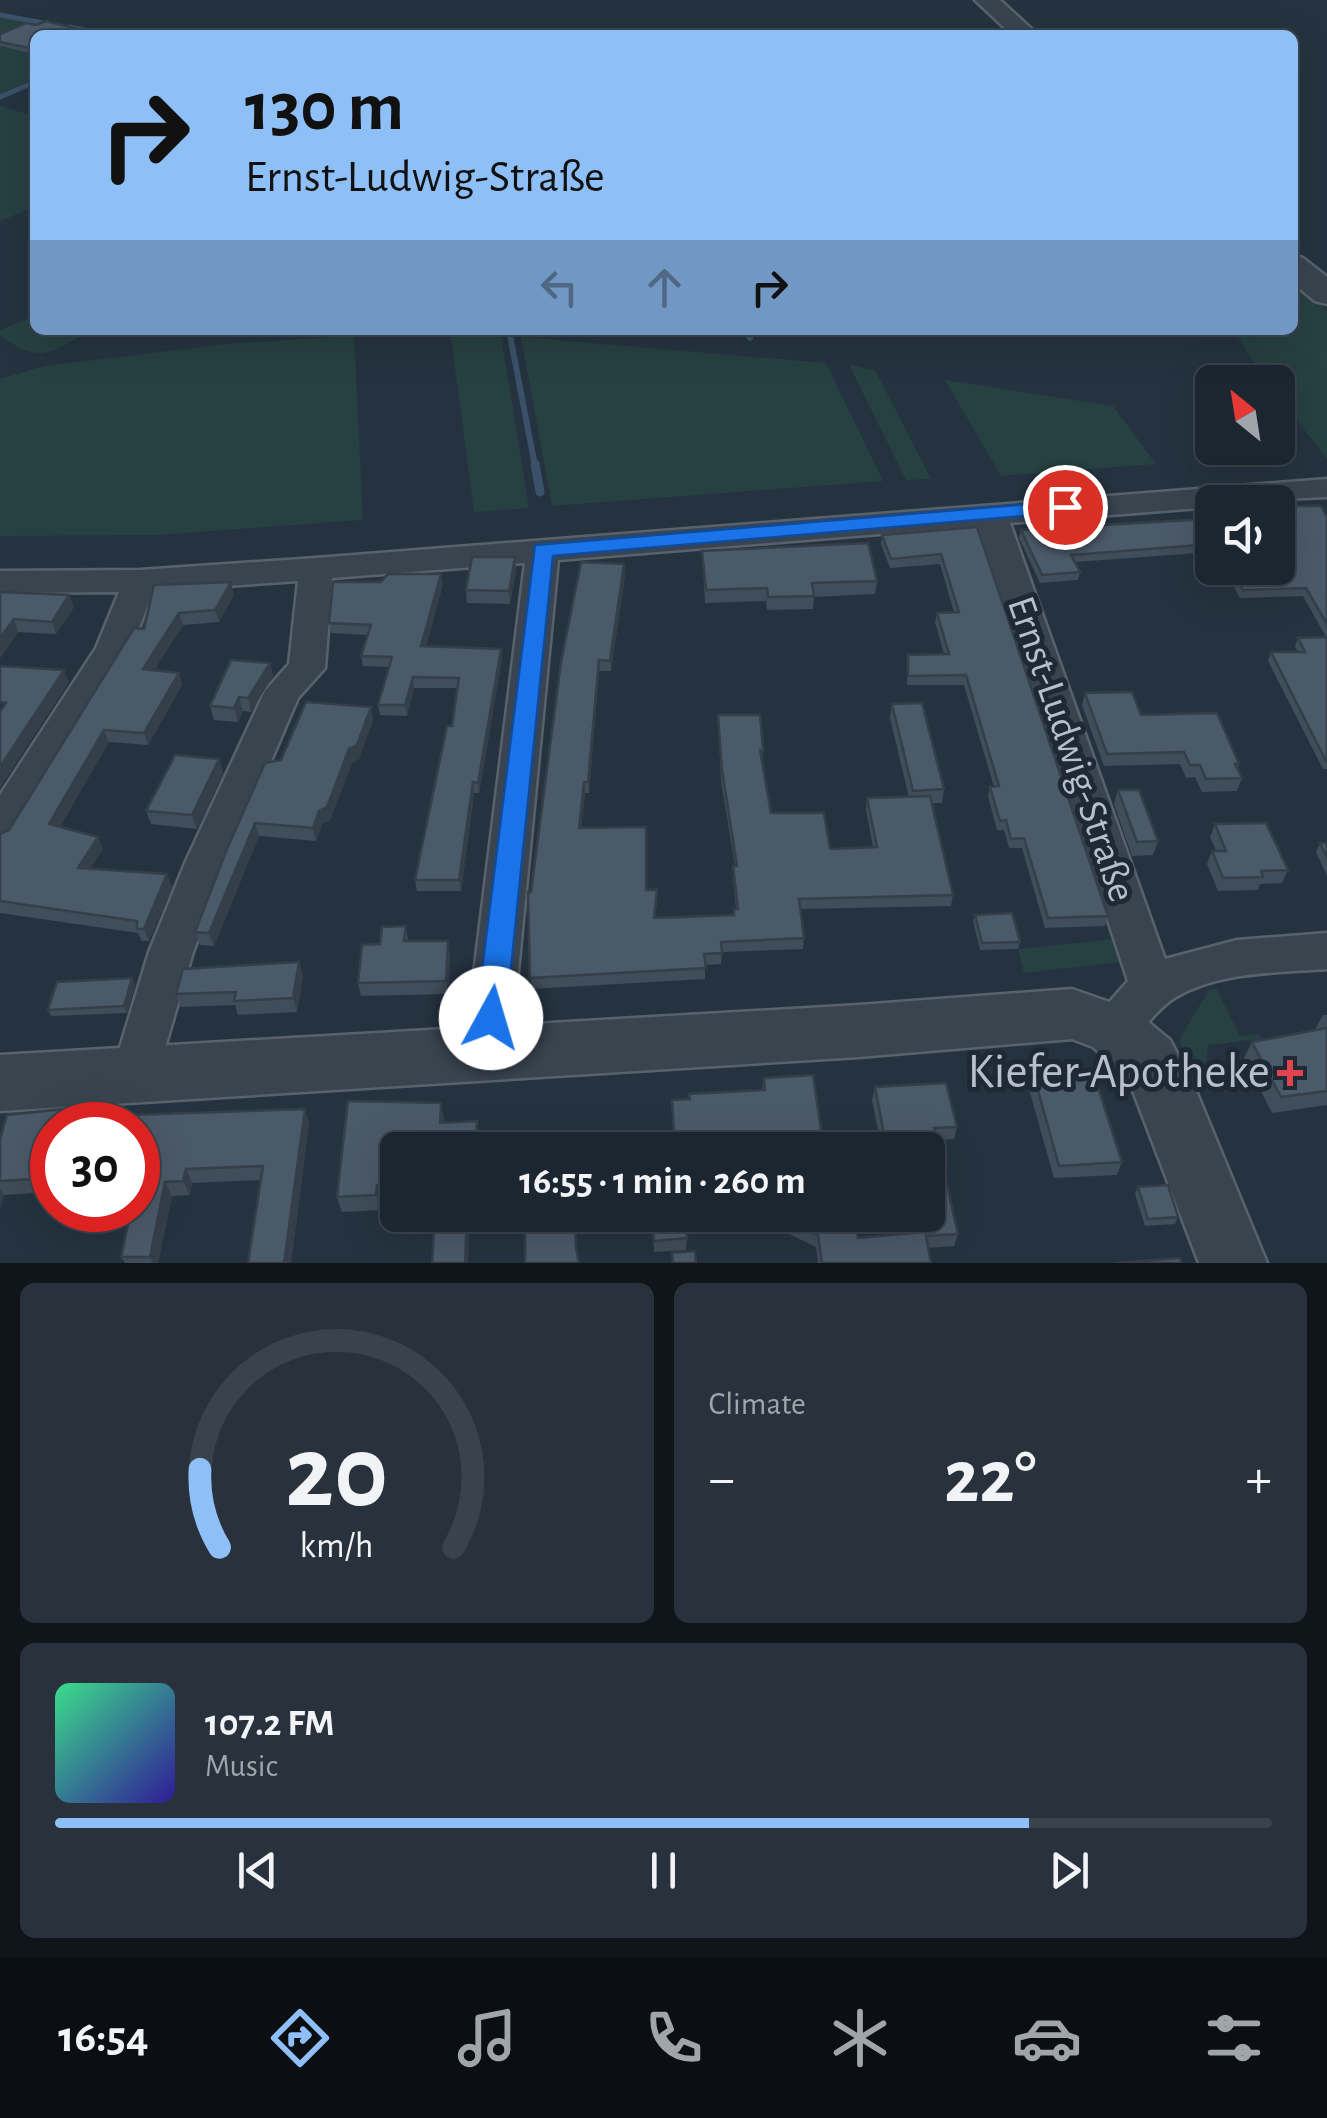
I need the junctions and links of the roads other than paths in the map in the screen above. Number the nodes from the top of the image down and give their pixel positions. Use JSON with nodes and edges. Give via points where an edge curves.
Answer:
{"nodes":[{"id":1,"x":996,"y":4,"type":"edge"},
{"id":2,"x":1021,"y":30,"type":"edge"},
{"id":3,"x":1298,"y":270,"type":"edge"},
{"id":4,"x":1327,"y":294,"type":"edge"},
{"id":5,"x":1326,"y":474,"type":"edge"},
{"id":6,"x":990,"y":512,"type":"junction"},
{"id":7,"x":543,"y":550,"type":"junction"},
{"id":8,"x":316,"y":569,"type":"junction"},
{"id":9,"x":140,"y":581,"type":"junction"},
{"id":10,"x":0,"y":582,"type":"edge"},
{"id":11,"x":0,"y":828,"type":"edge"},
{"id":12,"x":1327,"y":951,"type":"edge"},
{"id":13,"x":1152,"y":985,"type":"junction"},
{"id":14,"x":1114,"y":1029,"type":"junction"},
{"id":15,"x":487,"y":1054,"type":"junction"},
{"id":16,"x":135,"y":1077,"type":"junction"},
{"id":17,"x":0,"y":1083,"type":"edge"},
{"id":18,"x":1233,"y":1258,"type":"edge"}],
"edges":[{"from":1,"to":2,"type":"street"},
{"from":3,"to":4,"type":"street"},
{"from":5,"to":6,"type":"street"},
{"from":6,"to":7,"type":"street"},
{"from":6,"to":13,"type":"street","name":"Ernst-Ludwig-Straße"},
{"from":7,"to":8,"type":"street"},
{"from":7,"to":15,"type":"street"},
{"from":8,"to":9,"type":"street"},
{"from":8,"to":16,"type":"street","via":[[307,668],[283,690],[171,952]]},
{"from":9,"to":10,"type":"street"},
{"from":9,"to":11,"type":"street","via":[[113,650]]},
{"from":12,"to":13,"type":"street","via":[[1210,964]]},
{"from":13,"to":14,"type":"street"},
{"from":14,"to":15,"type":"street","via":[[1072,1014]]},
{"from":14,"to":18,"type":"street","via":[[1149,1059],[1164,1086]]},
{"from":15,"to":16,"type":"street"},
{"from":16,"to":17,"type":"street"}]}
